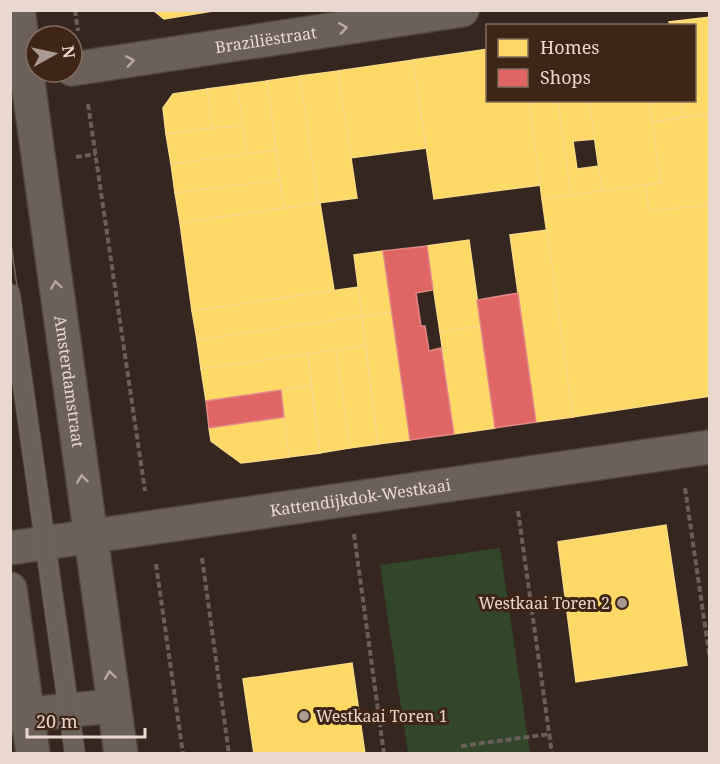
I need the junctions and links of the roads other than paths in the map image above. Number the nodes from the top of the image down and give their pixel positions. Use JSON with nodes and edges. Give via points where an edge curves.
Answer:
{"nodes":[{"id":1,"x":18,"y":10,"type":"edge"},
{"id":2,"x":462,"y":10,"type":"edge"},
{"id":3,"x":27,"y":24,"type":"edge"},
{"id":4,"x":84,"y":67,"type":"edge"},
{"id":5,"x":60,"y":84,"type":"edge"},
{"id":6,"x":10,"y":294,"type":"edge"},
{"id":7,"x":695,"y":450,"type":"edge"},
{"id":8,"x":89,"y":537,"type":"junction"},
{"id":9,"x":45,"y":542,"type":"junction"},
{"id":10,"x":10,"y":548,"type":"edge"},
{"id":11,"x":12,"y":605,"type":"edge"},
{"id":12,"x":114,"y":706,"type":"junction"},
{"id":13,"x":69,"y":710,"type":"junction"},
{"id":14,"x":19,"y":715,"type":"edge"},
{"id":15,"x":33,"y":753,"type":"edge"},
{"id":16,"x":75,"y":753,"type":"edge"},
{"id":17,"x":121,"y":753,"type":"edge"}],
"edges":[{"from":1,"to":3,"type":"street","name":"Amsterdamstraat"},
{"from":4,"to":2,"type":"street","name":"Braziliëstraat","one_way":true},
{"from":8,"to":5,"type":"street","name":"Amsterdamstraat","one_way":true},
{"from":6,"to":9,"type":"lane"},
{"from":7,"to":8,"type":"street","name":"Kattendijkdok-Westkaai"},
{"from":8,"to":9,"type":"street","name":"Kattendijkdok-Westkaai"},
{"from":12,"to":8,"type":"street","name":"Amsterdamstraat","one_way":true},
{"from":9,"to":10,"type":"street","name":"Kattendijkdok-Westkaai"},
{"from":9,"to":13,"type":"lane"},
{"from":11,"to":14,"type":"street"},
{"from":12,"to":13,"type":"street"},
{"from":12,"to":17,"type":"street","name":"Amsterdamstraat"},
{"from":13,"to":14,"type":"street"},
{"from":13,"to":16,"type":"lane"},
{"from":14,"to":15,"type":"street"}]}
